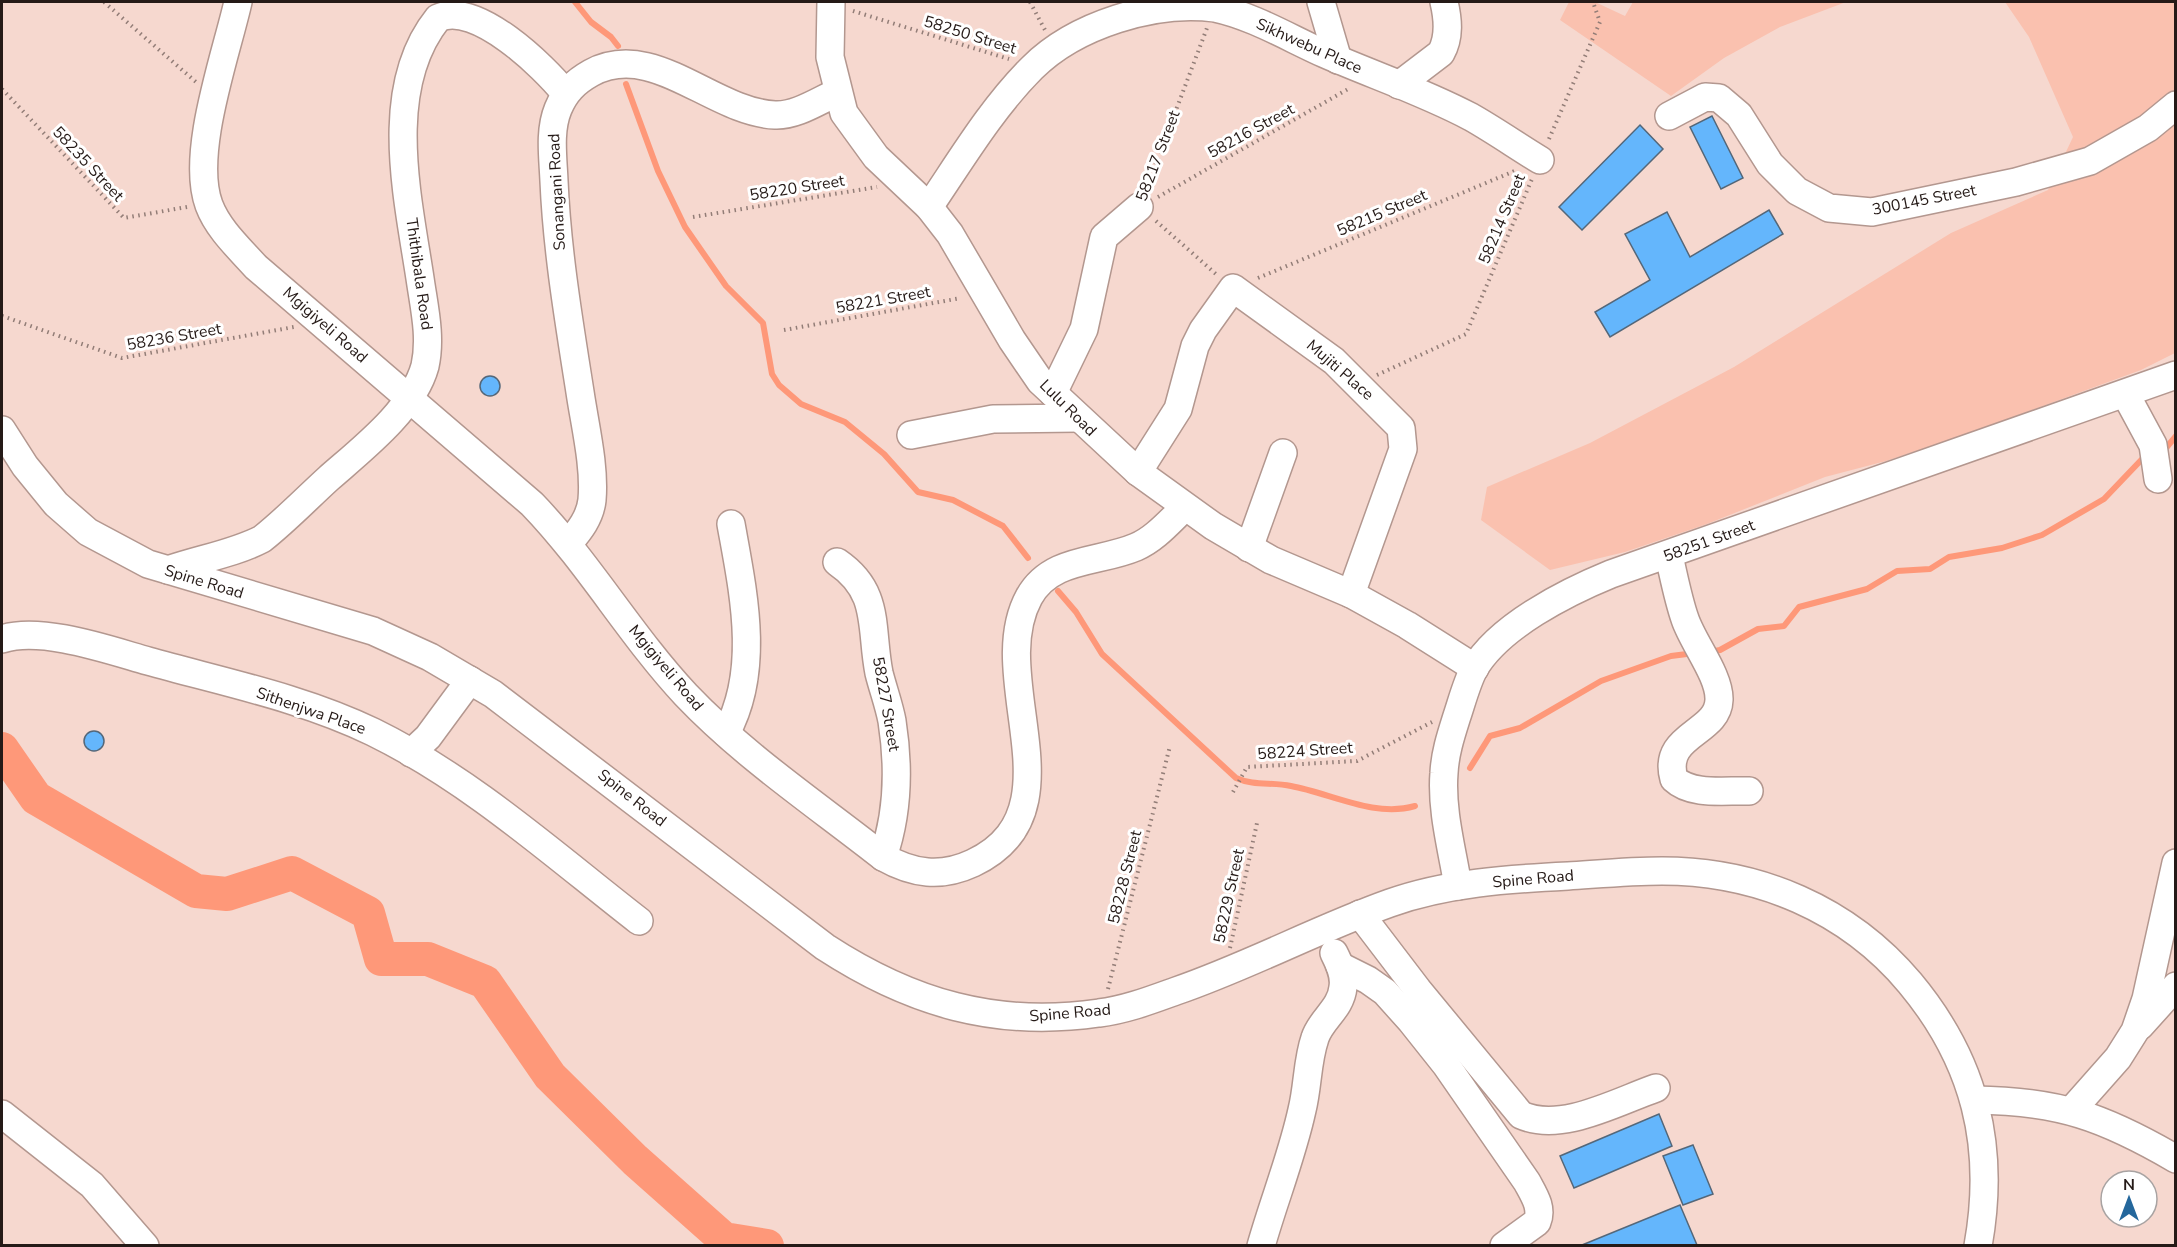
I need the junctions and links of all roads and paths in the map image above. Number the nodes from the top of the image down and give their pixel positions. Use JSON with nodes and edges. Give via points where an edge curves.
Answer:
{"nodes":[{"id":1,"x":104,"y":2,"type":"edge"},
{"id":2,"x":238,"y":2,"type":"edge"},
{"id":3,"x":1030,"y":2,"type":"edge"},
{"id":4,"x":1321,"y":2,"type":"edge"},
{"id":5,"x":1444,"y":2,"type":"edge"},
{"id":6,"x":1593,"y":2,"type":"edge"},
{"id":7,"x":831,"y":3,"type":"edge"},
{"id":8,"x":1157,"y":3,"type":"edge"},
{"id":9,"x":1215,"y":8,"type":"junction"},
{"id":10,"x":1055,"y":50,"type":"junction"},
{"id":11,"x":1338,"y":60,"type":"junction"},
{"id":12,"x":1033,"y":67,"type":"junction"},
{"id":13,"x":1374,"y":75,"type":"junction"},
{"id":14,"x":1400,"y":85,"type":"junction"},
{"id":15,"x":2,"y":89,"type":"edge"},
{"id":16,"x":838,"y":92,"type":"junction"},
{"id":17,"x":565,"y":93,"type":"junction"},
{"id":18,"x":214,"y":98,"type":"junction"},
{"id":19,"x":2175,"y":105,"type":"edge"},
{"id":20,"x":1669,"y":116,"type":"dead end"},
{"id":21,"x":1540,"y":160,"type":"junction"},
{"id":22,"x":905,"y":183,"type":"junction"},
{"id":23,"x":208,"y":203,"type":"junction"},
{"id":24,"x":929,"y":207,"type":"junction"},
{"id":25,"x":1140,"y":207,"type":"junction"},
{"id":26,"x":693,"y":217,"type":"dead end"},
{"id":27,"x":1233,"y":288,"type":"junction"},
{"id":28,"x":986,"y":294,"type":"junction"},
{"id":29,"x":2,"y":316,"type":"edge"},
{"id":30,"x":322,"y":322,"type":"junction"},
{"id":31,"x":784,"y":330,"type":"dead end"},
{"id":32,"x":2175,"y":375,"type":"edge"},
{"id":33,"x":1357,"y":384,"type":"junction"},
{"id":34,"x":1053,"y":393,"type":"junction"},
{"id":35,"x":2126,"y":394,"type":"junction"},
{"id":36,"x":410,"y":398,"type":"junction"},
{"id":37,"x":1079,"y":418,"type":"junction"},
{"id":38,"x":2,"y":430,"type":"edge"},
{"id":39,"x":910,"y":435,"type":"dead end"},
{"id":40,"x":1283,"y":453,"type":"dead end"},
{"id":41,"x":1138,"y":472,"type":"junction"},
{"id":42,"x":2158,"y":478,"type":"dead end"},
{"id":43,"x":1185,"y":507,"type":"junction"},
{"id":44,"x":731,"y":524,"type":"dead end"},
{"id":45,"x":568,"y":543,"type":"junction"},
{"id":46,"x":1249,"y":548,"type":"junction"},
{"id":47,"x":1669,"y":556,"type":"junction"},
{"id":48,"x":837,"y":562,"type":"dead end"},
{"id":49,"x":168,"y":570,"type":"junction"},
{"id":50,"x":1351,"y":594,"type":"junction"},
{"id":51,"x":4,"y":634,"type":"edge"},
{"id":52,"x":1474,"y":668,"type":"junction"},
{"id":53,"x":470,"y":680,"type":"junction"},
{"id":54,"x":1460,"y":709,"type":"junction"},
{"id":55,"x":726,"y":733,"type":"junction"},
{"id":56,"x":1170,"y":746,"type":"dead end"},
{"id":57,"x":411,"y":753,"type":"junction"},
{"id":58,"x":1749,"y":791,"type":"dead end"},
{"id":59,"x":1233,"y":792,"type":"dead end"},
{"id":60,"x":1257,"y":823,"type":"dead end"},
{"id":61,"x":883,"y":857,"type":"junction"},
{"id":62,"x":2175,"y":863,"type":"edge"},
{"id":63,"x":1458,"y":886,"type":"junction"},
{"id":64,"x":1360,"y":914,"type":"junction"},
{"id":65,"x":639,"y":921,"type":"dead end"},
{"id":66,"x":1321,"y":932,"type":"junction"},
{"id":67,"x":1340,"y":966,"type":"junction"},
{"id":68,"x":1224,"y":975,"type":"junction"},
{"id":69,"x":2175,"y":986,"type":"edge"},
{"id":70,"x":1102,"y":1013,"type":"junction"},
{"id":71,"x":2135,"y":1031,"type":"junction"},
{"id":72,"x":1656,"y":1088,"type":"dead end"},
{"id":73,"x":1975,"y":1100,"type":"junction"},
{"id":74,"x":2072,"y":1110,"type":"junction"},
{"id":75,"x":2,"y":1114,"type":"edge"},
{"id":76,"x":2175,"y":1159,"type":"edge"},
{"id":77,"x":145,"y":1245,"type":"edge"},
{"id":78,"x":1261,"y":1245,"type":"edge"},
{"id":79,"x":1504,"y":1245,"type":"edge"},
{"id":80,"x":1978,"y":1245,"type":"edge"}],
"edges":[{"from":1,"to":18,"type":"path"},
{"from":2,"to":18,"type":"street","name":"Mgigiyeli Road"},
{"from":3,"to":10,"type":"path"},
{"from":4,"to":11,"type":"street"},
{"from":5,"to":14,"type":"street","via":[[1448,20],[1445,46]]},
{"from":6,"to":21,"type":"path","name":"58214 Street","via":[[1600,22]]},
{"from":7,"to":12,"type":"path","name":"58250 Street"},
{"from":7,"to":16,"type":"street","name":"Lulu Road","via":[[830,57]]},
{"from":8,"to":9,"type":"street","name":"Sikhwebu Place"},
{"from":8,"to":10,"type":"street","name":"Sikhwebu Place","via":[[1113,18]]},
{"from":9,"to":11,"type":"street","name":"Sikhwebu Place"},
{"from":9,"to":25,"type":"path","name":"58217 Street"},
{"from":10,"to":12,"type":"street","name":"Sikhwebu Place"},
{"from":11,"to":13,"type":"street","name":"Sikhwebu Place"},
{"from":12,"to":24,"type":"street","name":"Sikhwebu Place","via":[[1003,100]]},
{"from":13,"to":14,"type":"street","name":"Sikhwebu Place"},
{"from":13,"to":25,"type":"path","name":"58216 Street"},
{"from":14,"to":21,"type":"street","name":"Sikhwebu Place","via":[[1472,118]]},
{"from":15,"to":23,"type":"path","name":"58235 Street","via":[[124,218]]},
{"from":16,"to":17,"type":"street","via":[[787,115],[773,115],[728,103],[648,67],[612,64],[580,80]]},
{"from":16,"to":22,"type":"street","name":"Lulu Road","via":[[844,113],[876,157]]},
{"from":17,"to":36,"type":"street","name":"Thithibala Road","via":[[506,25],[477,8],[453,6],[441,14],[426,39],[403,102],[409,200],[427,330],[424,368]]},
{"from":17,"to":45,"type":"street","name":"Sonangani Road","via":[[553,137],[554,194],[592,500],[588,516]]},
{"from":18,"to":23,"type":"street","name":"Mgigiyeli Road","via":[[204,145]]},
{"from":19,"to":20,"type":"street","name":"300145 Street","via":[[2148,128],[2090,161],[2016,182],[1872,212],[1829,207],[1797,191],[1770,164],[1739,115],[1719,98],[1699,99]]},
{"from":21,"to":27,"type":"path","name":"58215 Street"},
{"from":21,"to":33,"type":"path","name":"58214 Street","via":[[1466,334]]},
{"from":22,"to":24,"type":"street","name":"Lulu Road"},
{"from":22,"to":26,"type":"path","name":"58220 Street"},
{"from":23,"to":30,"type":"street","name":"Mgigiyeli Road","via":[[228,235],[256,267]]},
{"from":24,"to":28,"type":"street","name":"Lulu Road"},
{"from":25,"to":27,"type":"path"},
{"from":25,"to":34,"type":"street","name":"58217 Street","via":[[1104,237],[1084,329]]},
{"from":27,"to":33,"type":"street","name":"Mujiti Place","via":[[1326,355]]},
{"from":27,"to":41,"type":"street","via":[[1203,330],[1178,409]]},
{"from":28,"to":31,"type":"path","name":"58221 Street"},
{"from":28,"to":34,"type":"street","name":"Lulu Road","via":[[1012,340]]},
{"from":29,"to":30,"type":"path","name":"58236 Street","via":[[122,358]]},
{"from":30,"to":36,"type":"street","name":"Mgigiyeli Road"},
{"from":32,"to":35,"type":"street","name":"58251 Street"},
{"from":33,"to":50,"type":"street","name":"Mujiti Place","via":[[1396,420],[1404,439]]},
{"from":34,"to":37,"type":"street","name":"Lulu Road"},
{"from":35,"to":42,"type":"street","via":[[2153,444]]},
{"from":35,"to":47,"type":"street","name":"58251 Street"},
{"from":36,"to":45,"type":"street","name":"Mgigiyeli Road","via":[[532,504]]},
{"from":36,"to":49,"type":"street","name":"Thithibala Road","via":[[364,448],[262,539],[243,549]]},
{"from":37,"to":39,"type":"street","via":[[993,419]]},
{"from":37,"to":41,"type":"street","name":"Lulu Road"},
{"from":38,"to":49,"type":"street","name":"Spine Road","via":[[56,504],[88,532],[148,564]]},
{"from":40,"to":46,"type":"street"},
{"from":41,"to":43,"type":"street","name":"Lulu Road"},
{"from":43,"to":46,"type":"street","name":"Lulu Road"},
{"from":43,"to":61,"type":"street","name":"Mgigiyeli Road","via":[[1138,546],[1059,568],[1040,582],[1029,597],[1016,636],[1027,790],[1016,826],[1003,842],[988,856],[944,873],[920,873]]},
{"from":44,"to":55,"type":"street","via":[[745,606],[746,651],[744,682]]},
{"from":45,"to":55,"type":"street","name":"Mgigiyeli Road","via":[[654,659]]},
{"from":46,"to":50,"type":"street","name":"Lulu Road"},
{"from":47,"to":52,"type":"street","name":"58251 Street","via":[[1567,592],[1496,643]]},
{"from":47,"to":58,"type":"street","via":[[1685,619],[1717,687],[1719,702],[1706,723],[1678,745],[1673,760],[1674,779],[1695,789]]},
{"from":48,"to":61,"type":"street","name":"58227 Street","via":[[852,572],[870,603],[879,672],[892,720],[895,794],[891,835]]},
{"from":49,"to":53,"type":"street","name":"Spine Road","via":[[373,631]]},
{"from":50,"to":52,"type":"street","name":"Lulu Road"},
{"from":51,"to":57,"type":"street","name":"Sithenjwa Place","via":[[99,647],[279,698],[334,716]]},
{"from":52,"to":54,"type":"street","name":"58251 Street"},
{"from":53,"to":57,"type":"street","via":[[428,737]]},
{"from":53,"to":70,"type":"street","name":"Spine Road","via":[[595,769],[825,947],[867,975],[919,997],[976,1012],[1034,1018]]},
{"from":54,"to":59,"type":"path","name":"58224 Street","via":[[1357,761],[1247,767]]},
{"from":54,"to":63,"type":"street","name":"58251 Street","via":[[1448,743],[1443,774],[1444,806]]},
{"from":55,"to":61,"type":"street","name":"Mgigiyeli Road"},
{"from":56,"to":70,"type":"path","name":"58228 Street"},
{"from":57,"to":65,"type":"street","name":"Sithenjwa Place","via":[[465,787]]},
{"from":60,"to":68,"type":"path","name":"58229 Street"},
{"from":62,"to":71,"type":"street","via":[[2146,999]]},
{"from":63,"to":64,"type":"street","name":"Spine Road","via":[[1415,895]]},
{"from":63,"to":73,"type":"street","name":"Spine Road","via":[[1662,871],[1710,874],[1784,891],[1862,935],[1893,962],[1952,1041]]},
{"from":64,"to":66,"type":"street","name":"Spine Road"},
{"from":64,"to":72,"type":"street","via":[[1521,1115],[1534,1121],[1566,1120]]},
{"from":66,"to":67,"type":"street"},
{"from":66,"to":68,"type":"street","name":"Spine Road"},
{"from":67,"to":78,"type":"street","via":[[1343,988],[1334,1012],[1316,1035],[1303,1109]]},
{"from":67,"to":79,"type":"street","via":[[1385,992],[1411,1021],[1527,1182],[1537,1200],[1537,1222]]},
{"from":68,"to":70,"type":"street","name":"Spine Road"},
{"from":69,"to":71,"type":"street"},
{"from":71,"to":74,"type":"street","via":[[2118,1058]]},
{"from":73,"to":74,"type":"street","via":[[2009,1100]]},
{"from":73,"to":80,"type":"street","name":"Spine Road","via":[[1985,1161],[1985,1200]]},
{"from":74,"to":76,"type":"street","via":[[2126,1130]]},
{"from":75,"to":77,"type":"street","via":[[92,1185]]}]}
